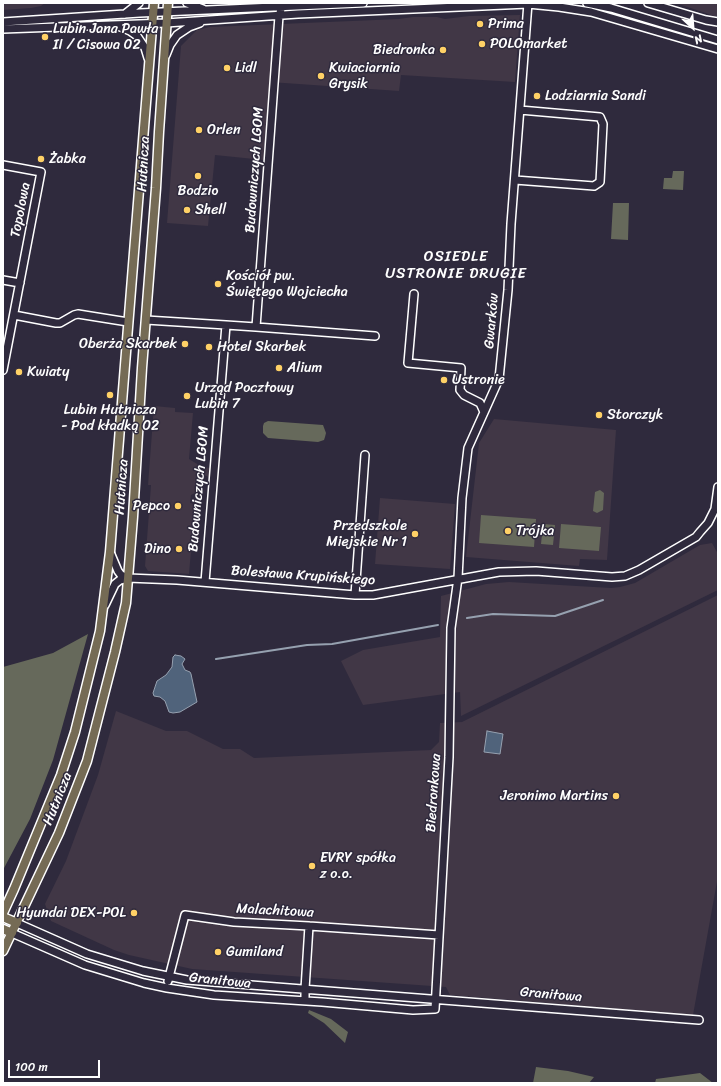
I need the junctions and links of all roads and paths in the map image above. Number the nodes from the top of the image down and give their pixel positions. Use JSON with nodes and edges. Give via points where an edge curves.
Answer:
{"nodes":[{"id":1,"x":139,"y":3,"type":"edge"},
{"id":2,"x":154,"y":3,"type":"edge"},
{"id":3,"x":168,"y":3,"type":"edge"},
{"id":4,"x":187,"y":3,"type":"edge"},
{"id":5,"x":363,"y":3,"type":"edge"},
{"id":6,"x":587,"y":3,"type":"edge"},
{"id":7,"x":648,"y":3,"type":"edge"},
{"id":8,"x":528,"y":4,"type":"edge"},
{"id":9,"x":282,"y":5,"type":"edge"},
{"id":10,"x":207,"y":10,"type":"junction"},
{"id":11,"x":167,"y":12,"type":"junction"},
{"id":12,"x":153,"y":13,"type":"junction"},
{"id":13,"x":125,"y":14,"type":"junction"},
{"id":14,"x":279,"y":16,"type":"junction"},
{"id":15,"x":215,"y":20,"type":"junction"},
{"id":16,"x":3,"y":22,"type":"edge"},
{"id":17,"x":718,"y":22,"type":"edge"},
{"id":18,"x":152,"y":23,"type":"junction"},
{"id":19,"x":166,"y":23,"type":"junction"},
{"id":20,"x":114,"y":25,"type":"junction"},
{"id":21,"x":3,"y":29,"type":"edge"},
{"id":22,"x":718,"y":40,"type":"edge"},
{"id":23,"x":718,"y":49,"type":"edge"},
{"id":24,"x":148,"y":58,"type":"junction"},
{"id":25,"x":163,"y":61,"type":"junction"},
{"id":26,"x":520,"y":110,"type":"junction"},
{"id":27,"x":3,"y":165,"type":"edge"},
{"id":28,"x":515,"y":180,"type":"junction"},
{"id":29,"x":3,"y":280,"type":"edge"},
{"id":30,"x":20,"y":283,"type":"junction"},
{"id":31,"x":414,"y":294,"type":"dead end"},
{"id":32,"x":14,"y":315,"type":"junction"},
{"id":33,"x":146,"y":320,"type":"junction"},
{"id":34,"x":128,"y":322,"type":"junction"},
{"id":35,"x":226,"y":325,"type":"junction"},
{"id":36,"x":256,"y":327,"type":"junction"},
{"id":37,"x":375,"y":336,"type":"dead end"},
{"id":38,"x":5,"y":345,"type":"edge"},
{"id":39,"x":3,"y":370,"type":"edge"},
{"id":40,"x":484,"y":412,"type":"junction"},
{"id":41,"x":365,"y":455,"type":"dead end"},
{"id":42,"x":718,"y":487,"type":"edge"},
{"id":43,"x":110,"y":552,"type":"junction"},
{"id":44,"x":128,"y":578,"type":"junction"},
{"id":45,"x":458,"y":578,"type":"junction"},
{"id":46,"x":205,"y":582,"type":"junction"},
{"id":47,"x":355,"y":595,"type":"junction"},
{"id":48,"x":104,"y":605,"type":"junction"},
{"id":49,"x":3,"y":913,"type":"edge"},
{"id":50,"x":3,"y":917,"type":"edge"},
{"id":51,"x":16,"y":923,"type":"junction"},
{"id":52,"x":309,"y":926,"type":"junction"},
{"id":53,"x":3,"y":929,"type":"edge"},
{"id":54,"x":12,"y":933,"type":"junction"},
{"id":55,"x":439,"y":935,"type":"junction"},
{"id":56,"x":3,"y":951,"type":"edge"},
{"id":57,"x":169,"y":977,"type":"junction"},
{"id":58,"x":167,"y":988,"type":"junction"},
{"id":59,"x":305,"y":989,"type":"junction"},
{"id":60,"x":435,"y":999,"type":"junction"},
{"id":61,"x":305,"y":1001,"type":"junction"},
{"id":62,"x":435,"y":1009,"type":"joint"},
{"id":63,"x":699,"y":1020,"type":"dead end"}],
"edges":[{"from":1,"to":13,"type":"street"},
{"from":2,"to":12,"type":"main road","name":"Hutnicza"},
{"from":3,"to":11,"type":"main road","name":"Hutnicza"},
{"from":4,"to":10,"type":"street"},
{"from":5,"to":9,"type":"street"},
{"from":6,"to":22,"type":"street"},
{"from":7,"to":17,"type":"street"},
{"from":8,"to":14,"type":"street"},
{"from":8,"to":23,"type":"street","via":[[591,12]]},
{"from":8,"to":26,"type":"street","name":"Gwarków"},
{"from":9,"to":10,"type":"street"},
{"from":9,"to":14,"type":"street","name":"Budowniczych LGOM"},
{"from":10,"to":11,"type":"street"},
{"from":11,"to":12,"type":"street"},
{"from":11,"to":19,"type":"main road","name":"Hutnicza"},
{"from":12,"to":13,"type":"street"},
{"from":12,"to":18,"type":"main road","name":"Hutnicza"},
{"from":13,"to":16,"type":"street"},
{"from":14,"to":15,"type":"street"},
{"from":14,"to":36,"type":"street","name":"Budowniczych LGOM"},
{"from":15,"to":19,"type":"street"},
{"from":15,"to":25,"type":"street","via":[[189,27],[177,34]]},
{"from":18,"to":19,"type":"street"},
{"from":18,"to":20,"type":"street"},
{"from":18,"to":24,"type":"main road","name":"Hutnicza"},
{"from":19,"to":25,"type":"main road","name":"Hutnicza"},
{"from":20,"to":21,"type":"street"},
{"from":20,"to":24,"type":"street","via":[[137,36]]},
{"from":24,"to":34,"type":"main road","name":"Hutnicza"},
{"from":25,"to":33,"type":"main road","name":"Hutnicza"},
{"from":26,"to":28,"type":"street","name":"Gwarków"},
{"from":26,"to":28,"type":"street","via":[[600,117],[603,124],[600,182],[594,186]]},
{"from":27,"to":30,"type":"street","name":"Topolowa","via":[[41,172]]},
{"from":28,"to":40,"type":"street","name":"Gwarków","via":[[499,379]]},
{"from":29,"to":30,"type":"street"},
{"from":30,"to":32,"type":"street","name":"Topolowa"},
{"from":31,"to":40,"type":"street","via":[[408,363],[461,368],[460,390],[480,404]]},
{"from":32,"to":34,"type":"street","via":[[56,323],[78,314]]},
{"from":32,"to":38,"type":"street","name":"Topolowa"},
{"from":33,"to":35,"type":"street"},
{"from":33,"to":44,"type":"main road","name":"Hutnicza"},
{"from":34,"to":43,"type":"main road","name":"Hutnicza"},
{"from":35,"to":36,"type":"street"},
{"from":35,"to":46,"type":"street","name":"Budowniczych LGOM"},
{"from":36,"to":37,"type":"street"},
{"from":38,"to":39,"type":"street","name":"Topolowa"},
{"from":40,"to":45,"type":"street","name":"Gwarków","via":[[468,448],[462,498]]},
{"from":41,"to":47,"type":"street"},
{"from":42,"to":45,"type":"street","name":"Bolesława Krupińskiego","via":[[715,509],[700,532],[671,552],[631,574],[612,578],[536,571],[498,572]]},
{"from":43,"to":44,"type":"street","via":[[118,571]]},
{"from":43,"to":48,"type":"main road","name":"Hutnicza"},
{"from":44,"to":46,"type":"street","name":"Bolesława Krupińskiego"},
{"from":44,"to":48,"type":"street","via":[[115,584]]},
{"from":44,"to":51,"type":"main road","name":"Hutnicza","via":[[126,603],[115,652],[87,760],[59,833]]},
{"from":45,"to":47,"type":"street","name":"Bolesława Krupińskiego","via":[[386,593]]},
{"from":45,"to":55,"type":"street","name":"Biedronkowa","via":[[451,628],[449,757]]},
{"from":46,"to":47,"type":"street","name":"Bolesława Krupińskiego"},
{"from":48,"to":49,"type":"main road","name":"Hutnicza","via":[[75,732],[61,774]]},
{"from":50,"to":51,"type":"main road"},
{"from":51,"to":54,"type":"main road","name":"Hutnicza"},
{"from":51,"to":57,"type":"street","name":"Granitowa","via":[[87,954]]},
{"from":52,"to":55,"type":"street","name":"Malachitowa"},
{"from":52,"to":57,"type":"street","name":"Malachitowa","via":[[234,922],[185,915]]},
{"from":52,"to":59,"type":"street"},
{"from":53,"to":54,"type":"main road"},
{"from":54,"to":56,"type":"main road","name":"Hutnicza"},
{"from":54,"to":58,"type":"street","name":"Granitowa","via":[[85,965]]},
{"from":55,"to":60,"type":"street","name":"Biedronkowa"},
{"from":57,"to":58,"type":"street","name":"Malachitowa"},
{"from":57,"to":59,"type":"street","name":"Granitowa"},
{"from":58,"to":61,"type":"street","name":"Granitowa","via":[[214,995]]},
{"from":59,"to":60,"type":"street","name":"Granitowa"},
{"from":59,"to":61,"type":"street"},
{"from":60,"to":62,"type":"street","name":"Biedronkowa"},
{"from":60,"to":63,"type":"street","name":"Granitowa"},
{"from":61,"to":62,"type":"street","name":"Granitowa","via":[[413,1010]]}]}
